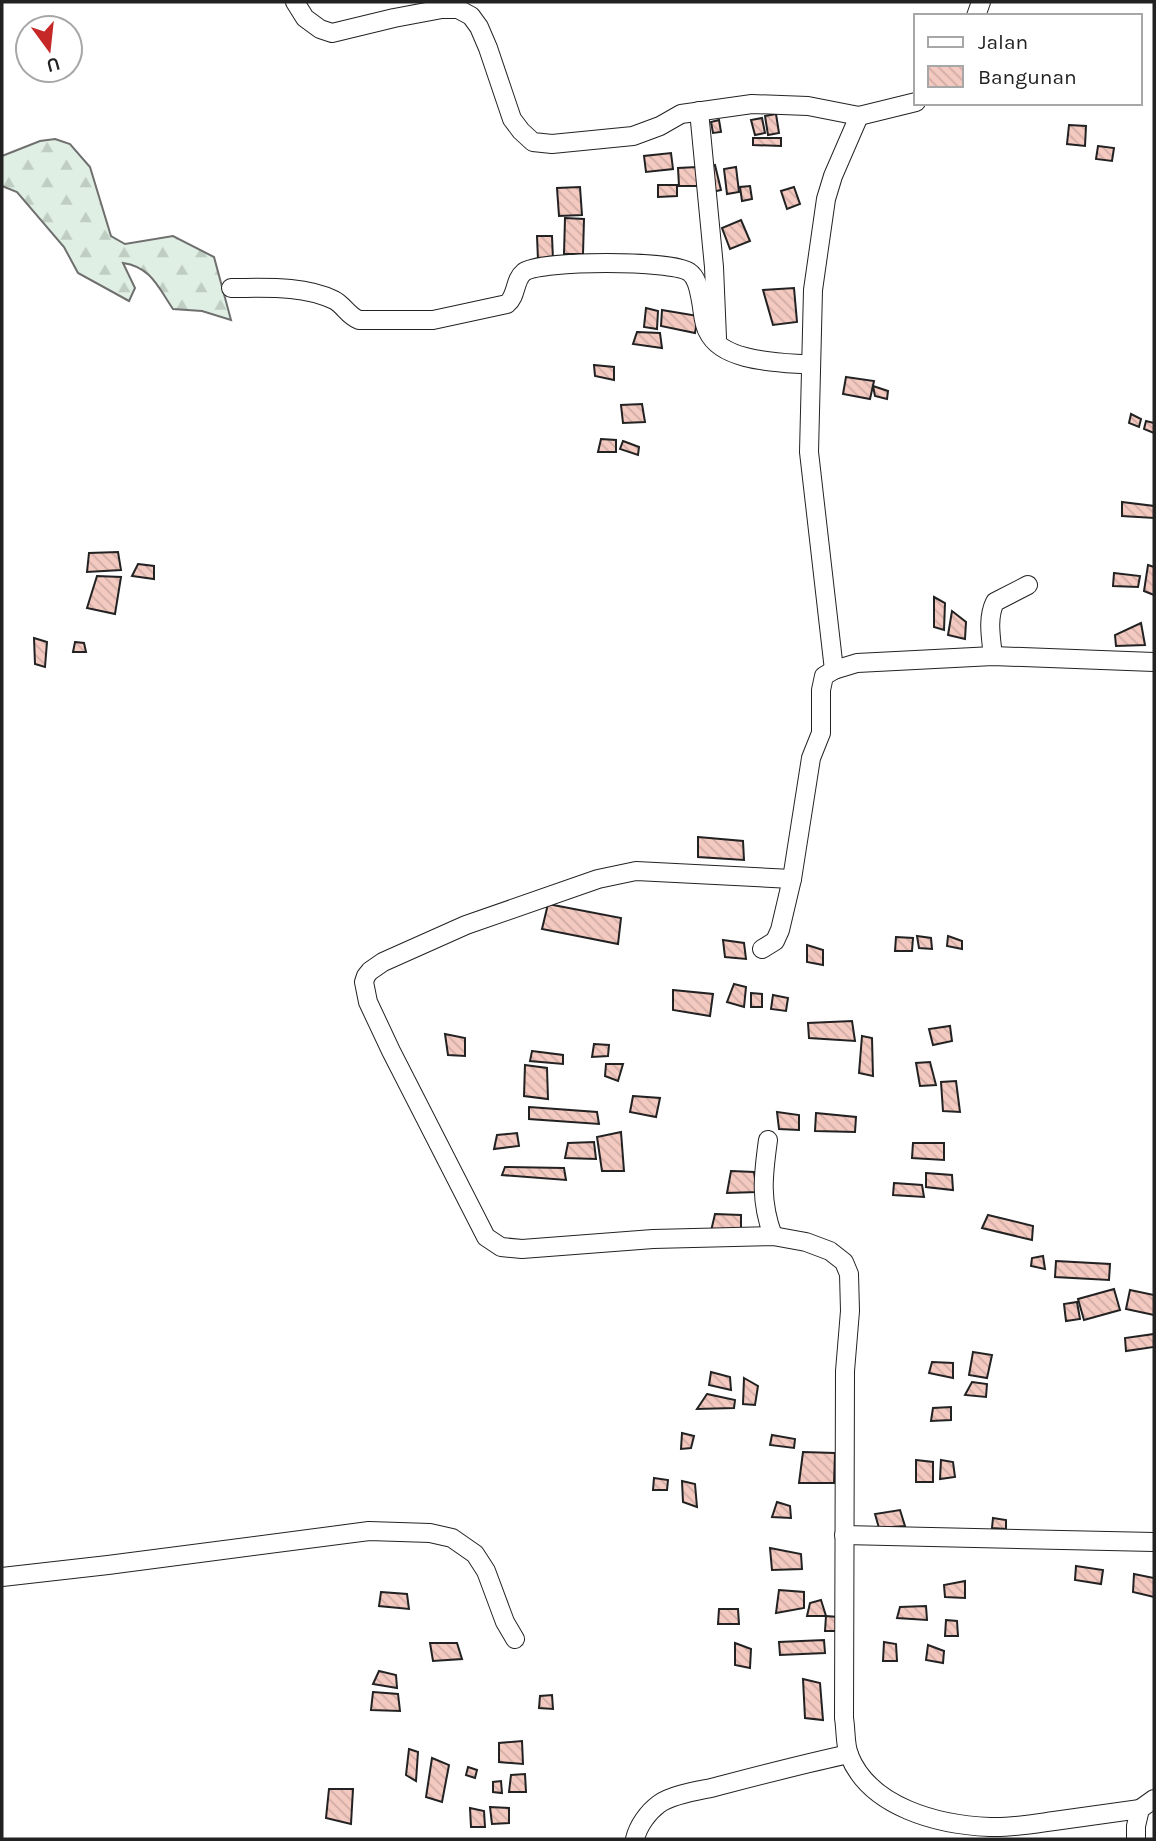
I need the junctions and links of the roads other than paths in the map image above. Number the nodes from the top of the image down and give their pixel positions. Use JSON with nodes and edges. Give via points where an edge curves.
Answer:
{"nodes":[{"id":1,"x":295,"y":2,"type":"edge"},
{"id":2,"x":914,"y":102,"type":"edge"},
{"id":3,"x":699,"y":111,"type":"junction"},
{"id":4,"x":859,"y":116,"type":"junction"},
{"id":5,"x":231,"y":288,"type":"dead end"},
{"id":6,"x":718,"y":345,"type":"junction"},
{"id":7,"x":811,"y":365,"type":"junction"},
{"id":8,"x":1028,"y":585,"type":"dead end"},
{"id":9,"x":993,"y":656,"type":"junction"},
{"id":10,"x":1154,"y":662,"type":"edge"},
{"id":11,"x":834,"y":670,"type":"junction"},
{"id":12,"x":792,"y":879,"type":"junction"},
{"id":13,"x":762,"y":948,"type":"dead end"},
{"id":14,"x":768,"y":1140,"type":"dead end"},
{"id":15,"x":773,"y":1236,"type":"junction"},
{"id":16,"x":844,"y":1535,"type":"junction"},
{"id":17,"x":1154,"y":1542,"type":"edge"},
{"id":18,"x":2,"y":1577,"type":"edge"},
{"id":19,"x":515,"y":1639,"type":"dead end"},
{"id":20,"x":849,"y":1754,"type":"junction"},
{"id":21,"x":1147,"y":1804,"type":"edge"},
{"id":22,"x":990,"y":1833,"type":"edge"},
{"id":23,"x":635,"y":1839,"type":"edge"},
{"id":24,"x":1136,"y":1839,"type":"edge"}],
"edges":[{"from":1,"to":3,"type":"street","via":[[305,18],[332,33],[442,9],[458,9],[471,16],[488,48],[512,119],[533,142],[633,136],[681,114]]},
{"from":2,"to":4,"type":"street"},
{"from":3,"to":4,"type":"street","via":[[752,104],[807,106]]},
{"from":3,"to":6,"type":"street"},
{"from":4,"to":7,"type":"street","via":[[826,199],[813,290]]},
{"from":5,"to":6,"type":"street","via":[[317,293],[359,320],[433,320],[507,304],[521,275],[540,266],[662,265],[688,270],[695,278],[707,331]]},
{"from":6,"to":7,"type":"street","via":[[743,357]]},
{"from":7,"to":11,"type":"street","via":[[809,452]]},
{"from":8,"to":9,"type":"street","via":[[995,602],[990,613]]},
{"from":9,"to":10,"type":"street"},
{"from":9,"to":11,"type":"street","via":[[858,663]]},
{"from":11,"to":12,"type":"street","via":[[824,676],[821,690],[821,733],[811,758]]},
{"from":12,"to":13,"type":"street","via":[[780,930],[775,941]]},
{"from":12,"to":15,"type":"street","via":[[636,871],[598,879],[466,925],[383,962],[364,982],[368,1002],[391,1051],[469,1206],[493,1243],[522,1249]]},
{"from":14,"to":15,"type":"street","via":[[762,1178]]},
{"from":15,"to":16,"type":"street","via":[[830,1251],[844,1262],[849,1274]]},
{"from":16,"to":17,"type":"street"},
{"from":16,"to":20,"type":"street","via":[[844,1718]]},
{"from":18,"to":19,"type":"street","via":[[369,1531],[430,1533],[452,1538],[475,1554]]},
{"from":20,"to":22,"type":"street","via":[[876,1793],[905,1810]]},
{"from":20,"to":23,"type":"street","via":[[660,1803],[645,1817]]},
{"from":21,"to":22,"type":"street"},
{"from":21,"to":24,"type":"street","via":[[1136,1826]]}]}
